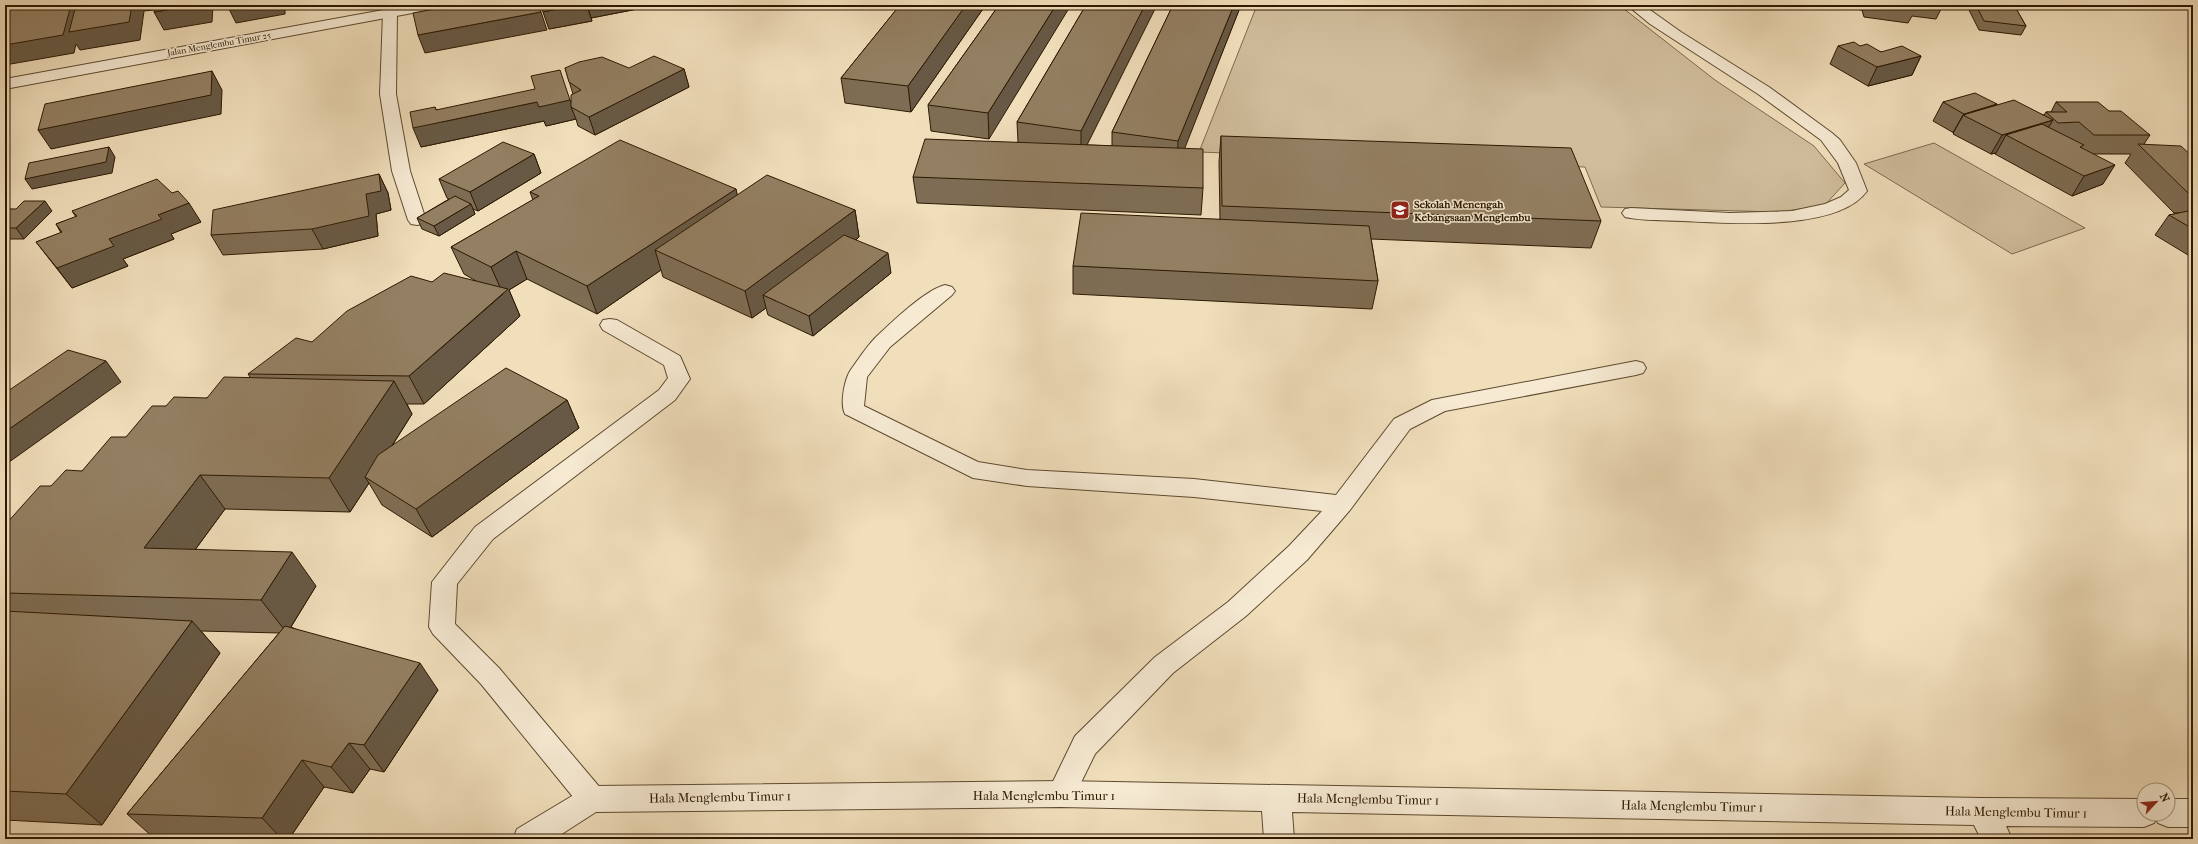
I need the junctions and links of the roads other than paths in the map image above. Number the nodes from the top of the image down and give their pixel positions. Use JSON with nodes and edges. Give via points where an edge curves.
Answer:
{"nodes":[{"id":1,"x":1634,"y":5,"type":"edge"},
{"id":2,"x":427,"y":6,"type":"edge"},
{"id":3,"x":390,"y":13,"type":"junction"},
{"id":4,"x":5,"y":84,"type":"edge"},
{"id":5,"x":1630,"y":213,"type":"dead end"},
{"id":6,"x":417,"y":220,"type":"edge"},
{"id":7,"x":945,"y":291,"type":"dead end"},
{"id":8,"x":610,"y":325,"type":"dead end"},
{"id":9,"x":1636,"y":368,"type":"dead end"},
{"id":10,"x":1342,"y":504,"type":"junction"},
{"id":11,"x":1061,"y":794,"type":"junction"},
{"id":12,"x":1276,"y":797,"type":"junction"},
{"id":13,"x":592,"y":799,"type":"junction"},
{"id":14,"x":1982,"y":812,"type":"junction"},
{"id":15,"x":2136,"y":813,"type":"edge"},
{"id":16,"x":2176,"y":813,"type":"edge"},
{"id":17,"x":2193,"y":813,"type":"edge"},
{"id":18,"x":528,"y":839,"type":"edge"},
{"id":19,"x":1279,"y":839,"type":"edge"},
{"id":20,"x":1997,"y":839,"type":"edge"}],
"edges":[{"from":1,"to":5,"type":"street","via":[[1709,57],[1741,75],[1836,146],[1854,175],[1858,191],[1847,201],[1830,210],[1792,216],[1730,218]]},
{"from":2,"to":3,"type":"street","name":"Jalan Menglembu Timur 25"},
{"from":3,"to":4,"type":"street","name":"Jalan Menglembu Timur 25"},
{"from":3,"to":6,"type":"street","via":[[388,78],[392,117],[402,171]]},
{"from":7,"to":10,"type":"street","via":[[922,308],[879,348],[857,376],[853,409],[973,470],[1027,478],[1194,488]]},
{"from":8,"to":13,"type":"street","via":[[673,362],[679,379],[667,395],[484,533],[445,582],[442,627],[490,676]]},
{"from":9,"to":10,"type":"street","via":[[1440,404],[1402,424]]},
{"from":10,"to":11,"type":"street","via":[[1298,553],[1237,609],[1164,665],[1086,744]]},
{"from":11,"to":12,"type":"street","name":"Hala Menglembu Timur 1"},
{"from":11,"to":13,"type":"street","name":"Hala Menglembu Timur 1"},
{"from":12,"to":14,"type":"street","name":"Hala Menglembu Timur 1"},
{"from":12,"to":19,"type":"street"},
{"from":13,"to":18,"type":"street"},
{"from":14,"to":15,"type":"street","name":"Hala Menglembu Timur 1"},
{"from":14,"to":20,"type":"street"},
{"from":16,"to":17,"type":"street"}]}
